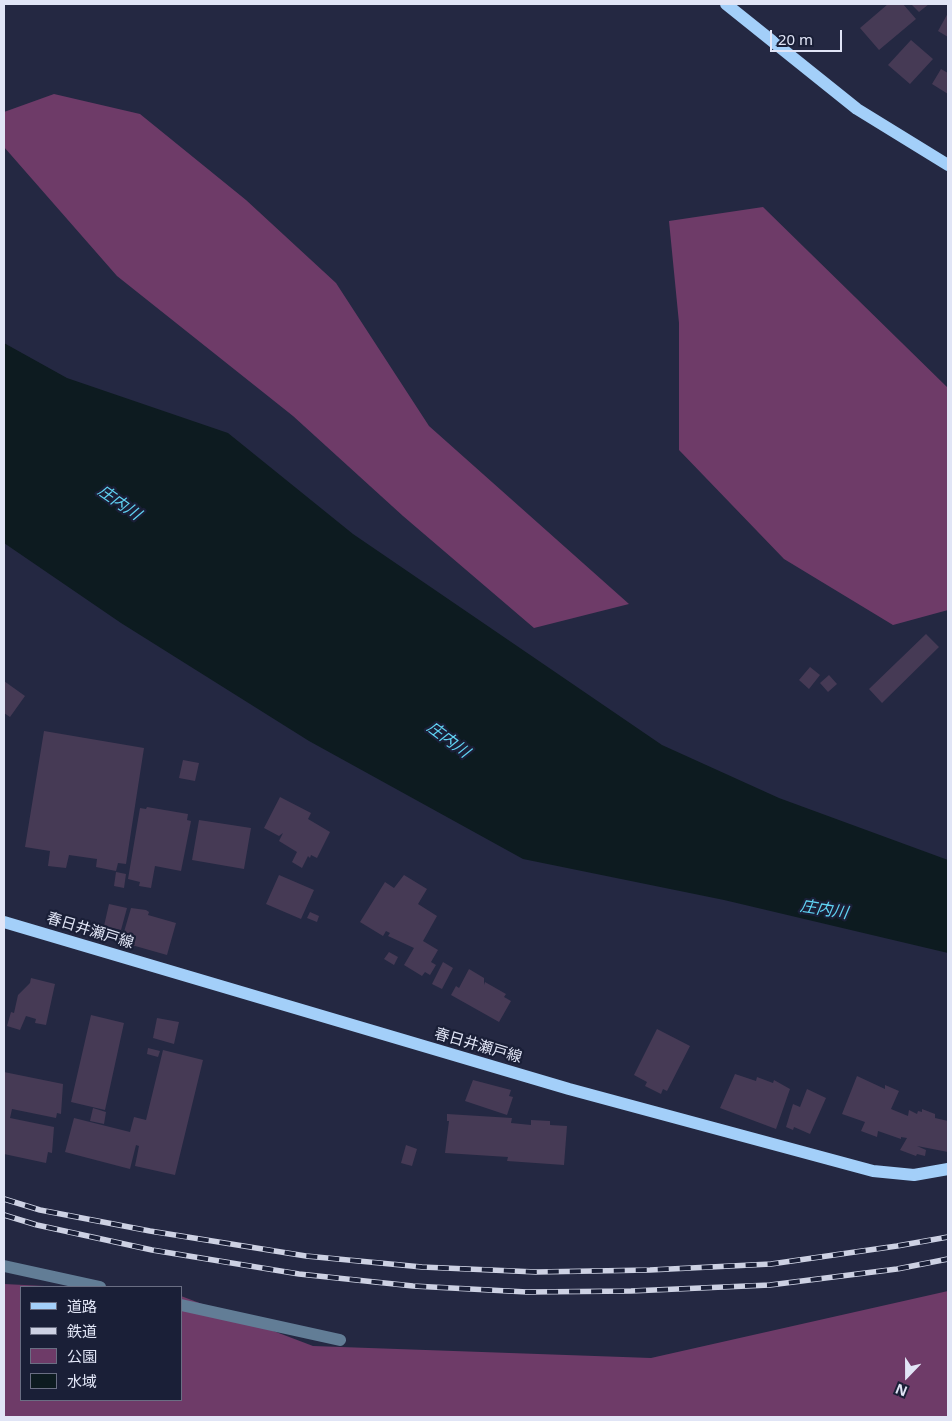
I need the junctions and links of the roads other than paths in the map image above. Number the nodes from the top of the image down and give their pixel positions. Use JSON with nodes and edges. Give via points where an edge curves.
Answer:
{"nodes":[{"id":1,"x":726,"y":4,"type":"edge"},
{"id":2,"x":948,"y":165,"type":"edge"},
{"id":3,"x":4,"y":922,"type":"edge"},
{"id":4,"x":948,"y":1170,"type":"edge"},
{"id":5,"x":4,"y":1266,"type":"edge"},
{"id":6,"x":95,"y":1286,"type":"edge"},
{"id":7,"x":182,"y":1305,"type":"edge"},
{"id":8,"x":340,"y":1340,"type":"dead end"}],
"edges":[{"from":1,"to":2,"type":"main road","via":[[857,109]]},
{"from":3,"to":4,"type":"main road","name":"春日井瀬戸線","via":[[569,1089],[873,1171],[914,1175]]},
{"from":5,"to":6,"type":"street"},
{"from":7,"to":8,"type":"street"}]}
